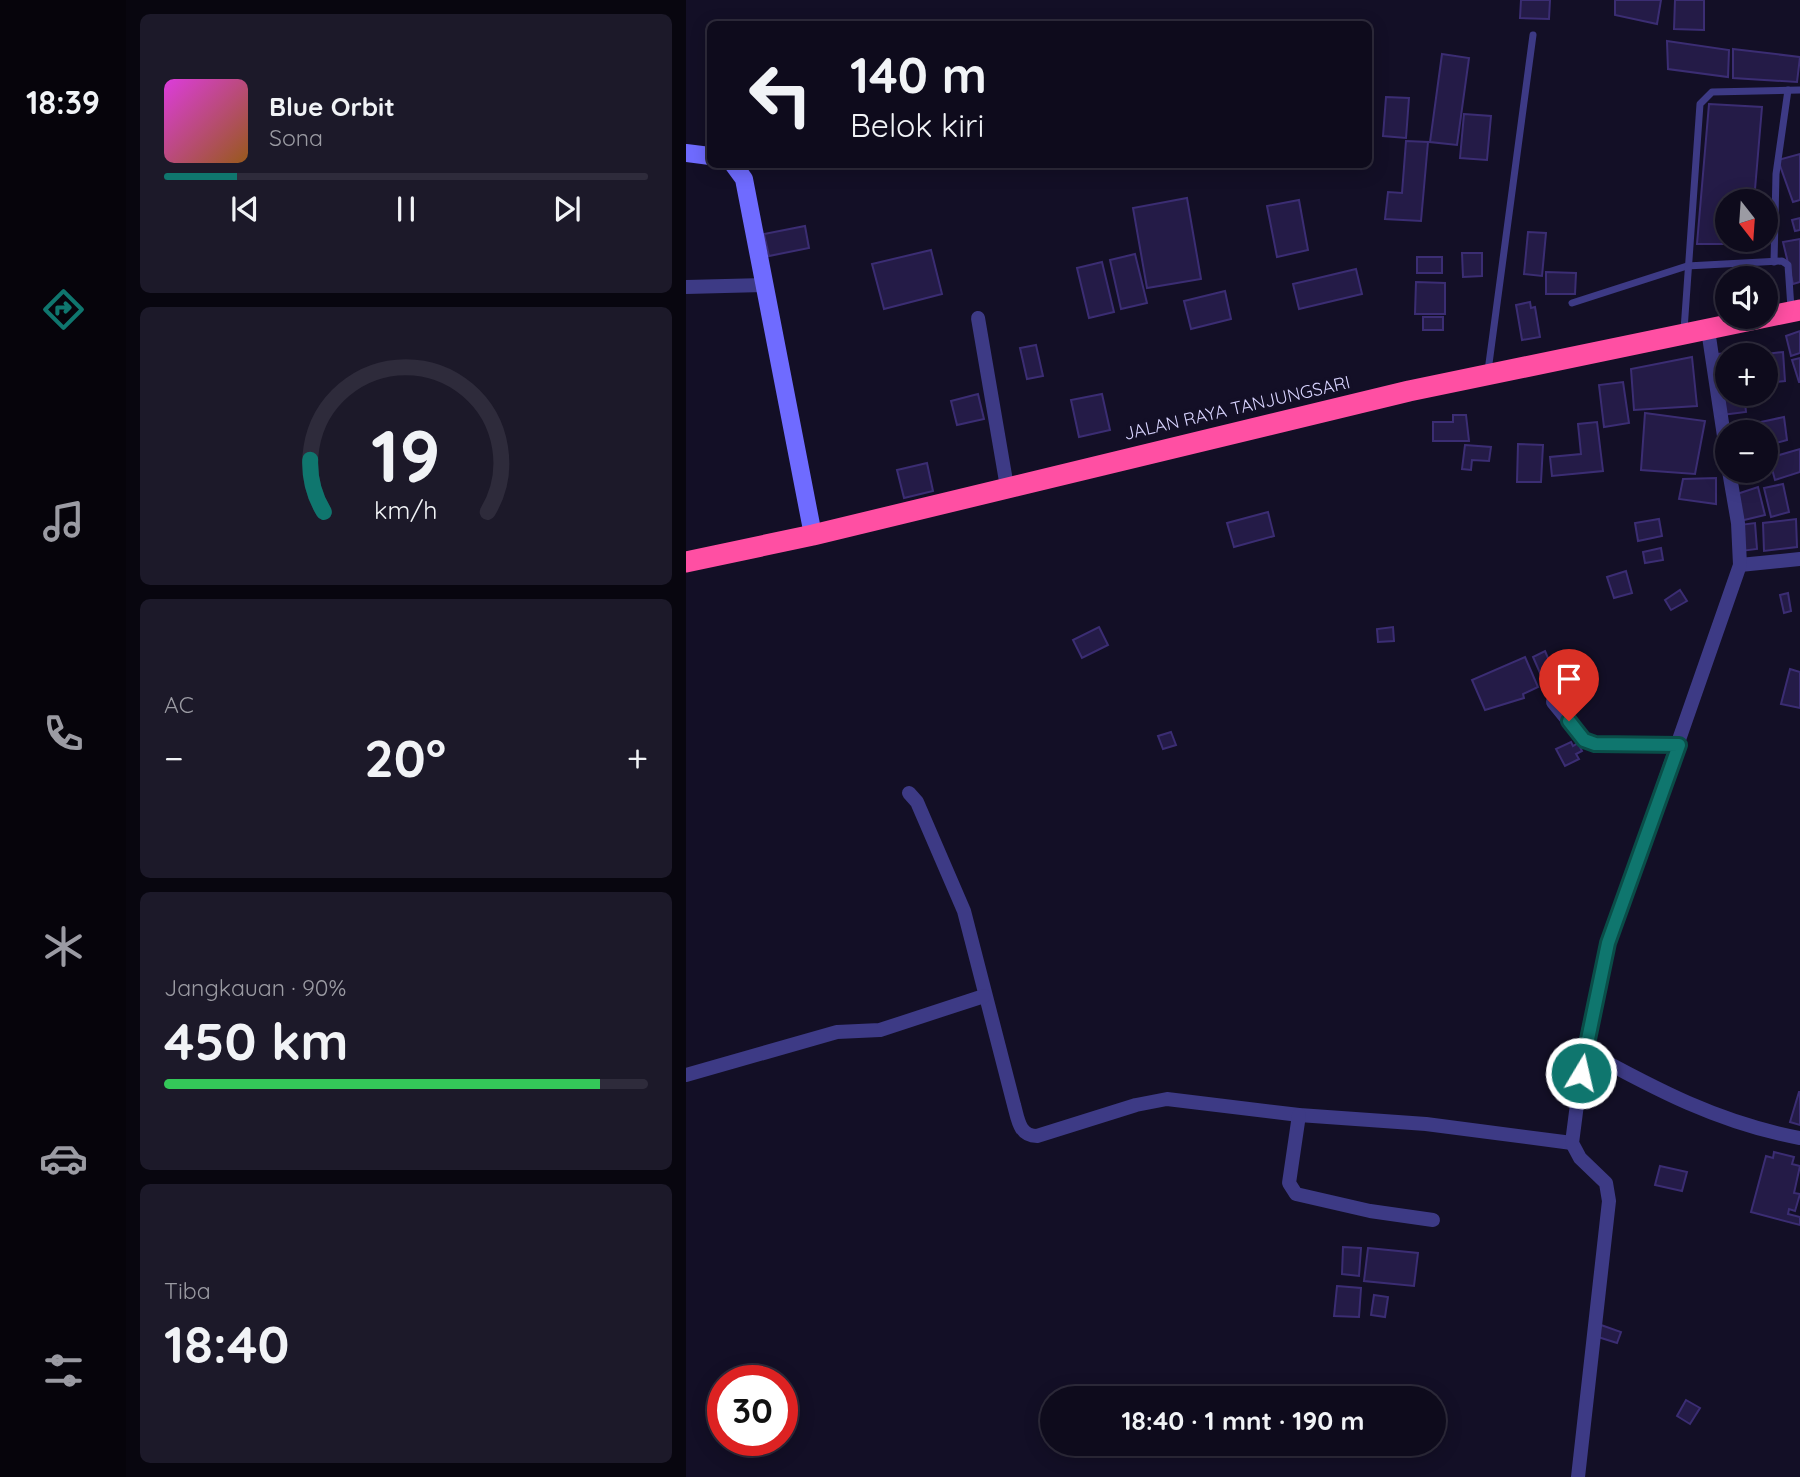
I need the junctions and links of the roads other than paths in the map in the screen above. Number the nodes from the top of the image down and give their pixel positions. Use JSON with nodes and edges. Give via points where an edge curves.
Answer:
{"nodes":[{"id":1,"x":1533,"y":35,"type":"dead end"},
{"id":2,"x":1788,"y":90,"type":"junction"},
{"id":3,"x":1800,"y":90,"type":"edge"},
{"id":4,"x":686,"y":153,"type":"edge"},
{"id":5,"x":707,"y":156,"type":"edge"},
{"id":6,"x":736,"y":168,"type":"edge"},
{"id":7,"x":1774,"y":262,"type":"junction"},
{"id":8,"x":1687,"y":266,"type":"junction"},
{"id":9,"x":765,"y":285,"type":"junction"},
{"id":10,"x":686,"y":287,"type":"edge"},
{"id":11,"x":1572,"y":303,"type":"dead end"},
{"id":12,"x":1796,"y":311,"type":"edge"},
{"id":13,"x":978,"y":318,"type":"dead end"},
{"id":14,"x":1708,"y":330,"type":"junction"},
{"id":15,"x":1684,"y":334,"type":"junction"},
{"id":16,"x":1487,"y":376,"type":"junction"},
{"id":17,"x":1722,"y":420,"type":"edge"},
{"id":18,"x":1731,"y":483,"type":"edge"},
{"id":19,"x":1007,"y":487,"type":"junction"},
{"id":20,"x":813,"y":535,"type":"junction"},
{"id":21,"x":1800,"y":559,"type":"edge"},
{"id":22,"x":686,"y":562,"type":"edge"},
{"id":23,"x":1741,"y":565,"type":"junction"},
{"id":24,"x":1553,"y":702,"type":"dead end"},
{"id":25,"x":1679,"y":745,"type":"junction"},
{"id":26,"x":909,"y":793,"type":"dead end"},
{"id":27,"x":984,"y":996,"type":"junction"},
{"id":28,"x":1584,"y":1050,"type":"junction"},
{"id":29,"x":686,"y":1074,"type":"edge"},
{"id":30,"x":1299,"y":1115,"type":"junction"},
{"id":31,"x":1800,"y":1138,"type":"edge"},
{"id":32,"x":1572,"y":1143,"type":"junction"},
{"id":33,"x":1433,"y":1220,"type":"dead end"},
{"id":34,"x":1577,"y":1477,"type":"edge"}],
"edges":[{"from":1,"to":16,"type":"lane"},
{"from":2,"to":3,"type":"lane"},
{"from":2,"to":7,"type":"lane","via":[[1776,174]]},
{"from":2,"to":8,"type":"lane","via":[[1712,92],[1702,99]]},
{"from":4,"to":5,"type":"street"},
{"from":6,"to":9,"type":"street","via":[[744,179]]},
{"from":7,"to":8,"type":"lane"},
{"from":7,"to":12,"type":"lane","via":[[1788,265]]},
{"from":8,"to":11,"type":"lane"},
{"from":8,"to":15,"type":"lane"},
{"from":9,"to":10,"type":"street"},
{"from":9,"to":20,"type":"street"},
{"from":12,"to":14,"type":"highway","name":"JALAN RAYA TANJUNGSARI"},
{"from":13,"to":19,"type":"street"},
{"from":14,"to":15,"type":"highway","name":"JALAN RAYA TANJUNGSARI"},
{"from":14,"to":17,"type":"street"},
{"from":15,"to":16,"type":"highway","name":"JALAN RAYA TANJUNGSARI"},
{"from":16,"to":19,"type":"highway","name":"JALAN RAYA TANJUNGSARI"},
{"from":18,"to":23,"type":"street"},
{"from":19,"to":20,"type":"highway","name":"JALAN RAYA TANJUNGSARI"},
{"from":20,"to":22,"type":"highway","name":"JALAN RAYA TANJUNGSARI"},
{"from":21,"to":23,"type":"street"},
{"from":23,"to":25,"type":"street"},
{"from":24,"to":25,"type":"street","via":[[1584,740],[1595,744]]},
{"from":25,"to":28,"type":"street","via":[[1608,943]]},
{"from":26,"to":27,"type":"street","via":[[964,911]]},
{"from":27,"to":29,"type":"street","via":[[880,1030],[837,1032]]},
{"from":27,"to":30,"type":"street","via":[[1018,1121],[1027,1135],[1167,1099]]},
{"from":28,"to":31,"type":"street","via":[[1682,1103]]},
{"from":28,"to":32,"type":"street"},
{"from":30,"to":32,"type":"street","via":[[1426,1124]]},
{"from":30,"to":33,"type":"street","via":[[1289,1183],[1297,1194]]},
{"from":32,"to":34,"type":"street","via":[[1580,1158],[1606,1182],[1609,1201]]}]}
